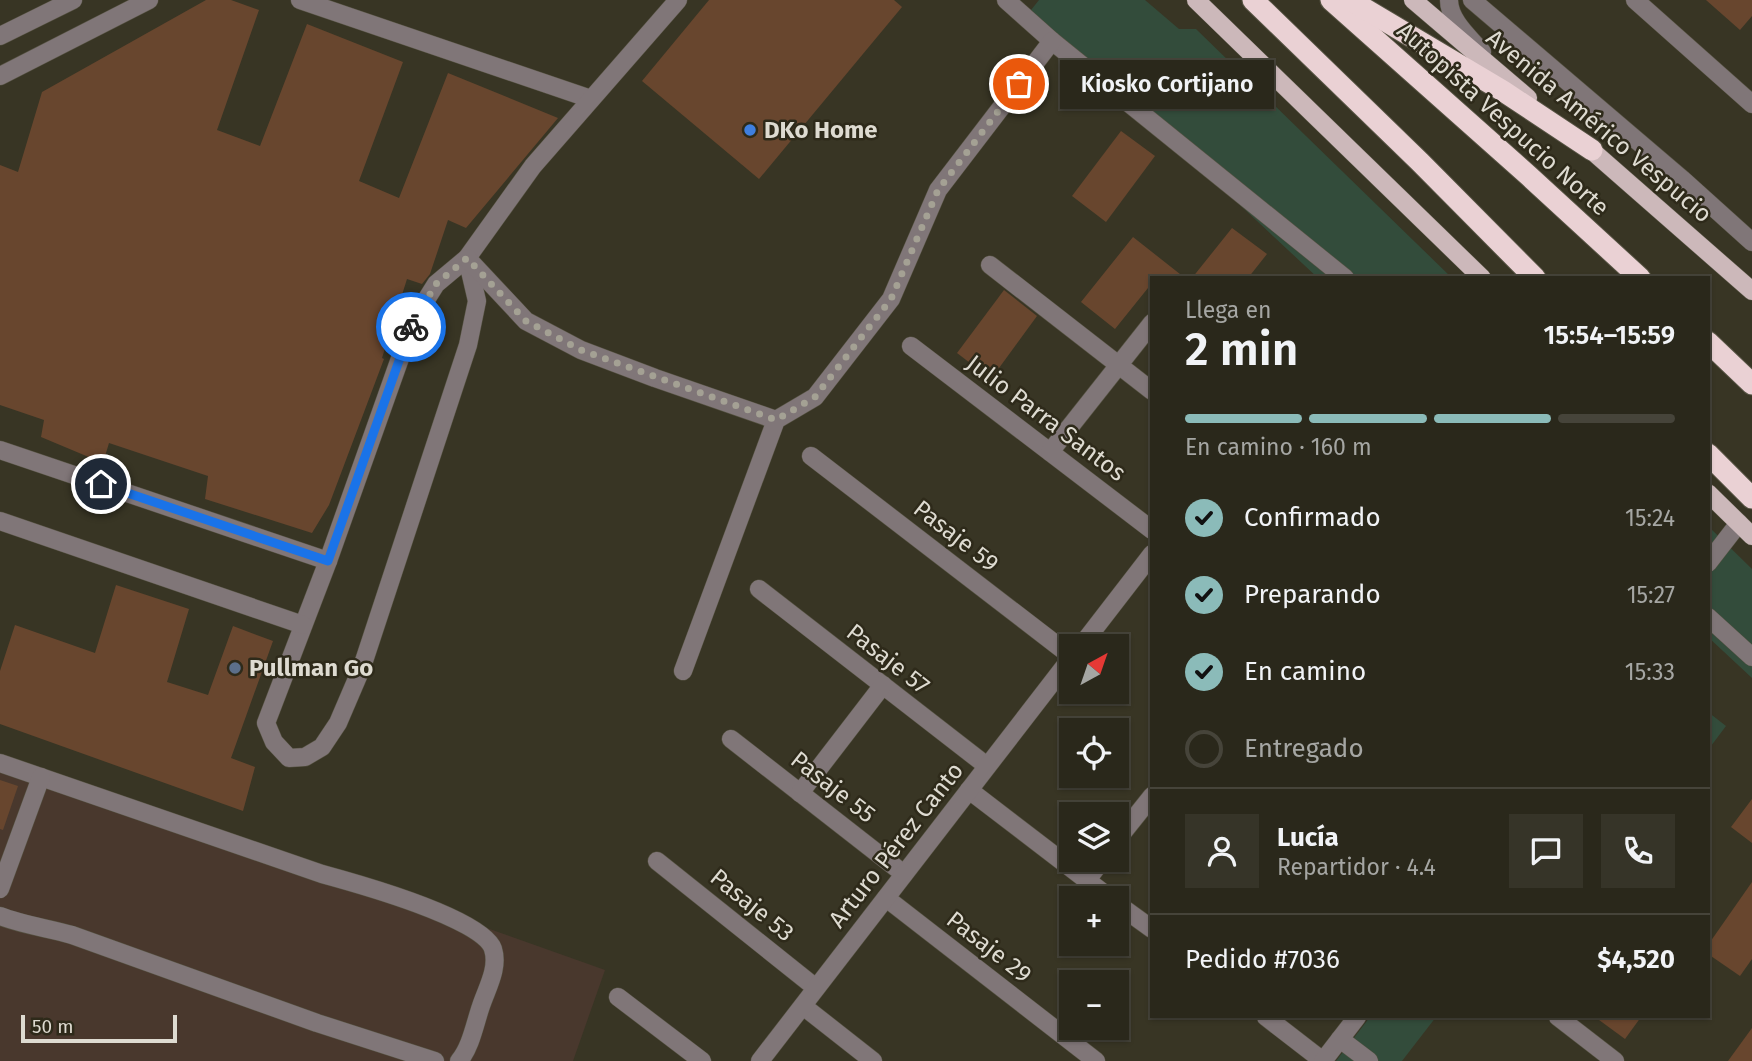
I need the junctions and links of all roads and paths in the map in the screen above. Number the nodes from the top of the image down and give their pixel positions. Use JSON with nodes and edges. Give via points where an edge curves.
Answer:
{"nodes":[{"id":1,"x":73,"y":0,"type":"edge"},
{"id":2,"x":149,"y":0,"type":"edge"},
{"id":3,"x":678,"y":0,"type":"edge"},
{"id":4,"x":1006,"y":0,"type":"edge"},
{"id":5,"x":1196,"y":0,"type":"edge"},
{"id":6,"x":1253,"y":0,"type":"edge"},
{"id":7,"x":1331,"y":0,"type":"edge"},
{"id":8,"x":1350,"y":0,"type":"edge"},
{"id":9,"x":1413,"y":0,"type":"edge"},
{"id":10,"x":1449,"y":0,"type":"edge"},
{"id":11,"x":1472,"y":0,"type":"edge"},
{"id":12,"x":1634,"y":0,"type":"edge"},
{"id":13,"x":304,"y":1,"type":"edge"},
{"id":14,"x":0,"y":36,"type":"edge"},
{"id":15,"x":1052,"y":41,"type":"junction"},
{"id":16,"x":0,"y":76,"type":"edge"},
{"id":17,"x":1502,"y":76,"type":"junction"},
{"id":18,"x":591,"y":99,"type":"junction"},
{"id":19,"x":1752,"y":104,"type":"edge"},
{"id":20,"x":1592,"y":150,"type":"junction"},
{"id":21,"x":1752,"y":242,"type":"edge"},
{"id":22,"x":467,"y":258,"type":"junction"},
{"id":23,"x":990,"y":265,"type":"dead end"},
{"id":24,"x":1343,"y":276,"type":"edge"},
{"id":25,"x":1480,"y":276,"type":"edge"},
{"id":26,"x":1533,"y":276,"type":"edge"},
{"id":27,"x":1638,"y":276,"type":"edge"},
{"id":28,"x":1752,"y":291,"type":"edge"},
{"id":29,"x":1150,"y":325,"type":"edge"},
{"id":30,"x":1710,"y":344,"type":"edge"},
{"id":31,"x":911,"y":346,"type":"dead end"},
{"id":32,"x":1118,"y":365,"type":"junction"},
{"id":33,"x":1752,"y":384,"type":"edge"},
{"id":34,"x":1150,"y":389,"type":"edge"},
{"id":35,"x":776,"y":420,"type":"junction"},
{"id":36,"x":0,"y":450,"type":"edge"},
{"id":37,"x":1050,"y":452,"type":"junction"},
{"id":38,"x":811,"y":456,"type":"dead end"},
{"id":39,"x":1710,"y":456,"type":"edge"},
{"id":40,"x":1710,"y":495,"type":"edge"},
{"id":41,"x":1752,"y":498,"type":"edge"},
{"id":42,"x":0,"y":521,"type":"edge"},
{"id":43,"x":1150,"y":528,"type":"edge"},
{"id":44,"x":1746,"y":529,"type":"edge"},
{"id":45,"x":1150,"y":557,"type":"edge"},
{"id":46,"x":328,"y":561,"type":"junction"},
{"id":47,"x":1710,"y":561,"type":"edge"},
{"id":48,"x":759,"y":589,"type":"dead end"},
{"id":49,"x":1710,"y":619,"type":"edge"},
{"id":50,"x":303,"y":625,"type":"junction"},
{"id":51,"x":1090,"y":634,"type":"edge"},
{"id":52,"x":1059,"y":648,"type":"edge"},
{"id":53,"x":1752,"y":656,"type":"edge"},
{"id":54,"x":683,"y":671,"type":"dead end"},
{"id":55,"x":1059,"y":673,"type":"edge"},
{"id":56,"x":883,"y":685,"type":"junction"},
{"id":57,"x":731,"y":739,"type":"dead end"},
{"id":58,"x":0,"y":763,"type":"edge"},
{"id":59,"x":987,"y":766,"type":"junction"},
{"id":60,"x":41,"y":777,"type":"junction"},
{"id":61,"x":969,"y":790,"type":"junction"},
{"id":62,"x":800,"y":793,"type":"junction"},
{"id":63,"x":1150,"y":798,"type":"edge"},
{"id":64,"x":1129,"y":825,"type":"edge"},
{"id":65,"x":657,"y":861,"type":"dead end"},
{"id":66,"x":1093,"y":872,"type":"edge"},
{"id":67,"x":904,"y":874,"type":"junction"},
{"id":68,"x":1087,"y":880,"type":"junction"},
{"id":69,"x":1095,"y":886,"type":"edge"},
{"id":70,"x":0,"y":889,"type":"edge"},
{"id":71,"x":886,"y":898,"type":"junction"},
{"id":72,"x":1129,"y":912,"type":"edge"},
{"id":73,"x":0,"y":916,"type":"edge"},
{"id":74,"x":1150,"y":928,"type":"edge"},
{"id":75,"x":816,"y":988,"type":"junction"},
{"id":76,"x":618,"y":997,"type":"dead end"},
{"id":77,"x":803,"y":1006,"type":"junction"},
{"id":78,"x":1267,"y":1018,"type":"edge"},
{"id":79,"x":1356,"y":1018,"type":"edge"},
{"id":80,"x":1559,"y":1018,"type":"edge"},
{"id":81,"x":1340,"y":1039,"type":"junction"},
{"id":82,"x":435,"y":1061,"type":"edge"},
{"id":83,"x":459,"y":1061,"type":"edge"},
{"id":84,"x":702,"y":1061,"type":"edge"},
{"id":85,"x":760,"y":1061,"type":"edge"},
{"id":86,"x":873,"y":1061,"type":"edge"},
{"id":87,"x":1096,"y":1061,"type":"edge"},
{"id":88,"x":1323,"y":1061,"type":"edge"},
{"id":89,"x":1369,"y":1061,"type":"edge"},
{"id":90,"x":1615,"y":1061,"type":"edge"}],
"edges":[{"from":1,"to":14,"type":"street"},
{"from":2,"to":16,"type":"street"},
{"from":3,"to":18,"type":"street"},
{"from":4,"to":15,"type":"street"},
{"from":5,"to":25,"type":"main road"},
{"from":6,"to":26,"type":"highway"},
{"from":7,"to":27,"type":"highway","name":"Autopista Vespucio Norte"},
{"from":8,"to":20,"type":"highway"},
{"from":9,"to":17,"type":"main road","name":"Avenida Américo Vespucio"},
{"from":10,"to":17,"type":"street","via":[[1454,18]]},
{"from":11,"to":21,"type":"street"},
{"from":12,"to":19,"type":"street"},
{"from":13,"to":18,"type":"street"},
{"from":15,"to":24,"type":"street"},
{"from":15,"to":35,"type":"street","via":[[938,190],[891,299],[815,397]]},
{"from":17,"to":20,"type":"main road","name":"Avenida Américo Vespucio"},
{"from":18,"to":22,"type":"street","via":[[533,166]]},
{"from":20,"to":28,"type":"main road","name":"Avenida Américo Vespucio"},
{"from":22,"to":35,"type":"street","via":[[526,321],[581,350]]},
{"from":22,"to":46,"type":"street","via":[[436,284],[414,319]]},
{"from":22,"to":50,"type":"street","via":[[477,301],[468,345],[362,667],[338,723],[322,747],[304,757],[289,758],[274,742],[266,723]]},
{"from":23,"to":32,"type":"street"},
{"from":29,"to":32,"type":"street"},
{"from":30,"to":33,"type":"highway"},
{"from":31,"to":37,"type":"street","name":"Julio Parra Santos"},
{"from":32,"to":34,"type":"street"},
{"from":32,"to":37,"type":"street"},
{"from":35,"to":54,"type":"street"},
{"from":36,"to":46,"type":"street"},
{"from":37,"to":43,"type":"street","name":"Julio Parra Santos"},
{"from":38,"to":52,"type":"street","name":"Pasaje 59"},
{"from":39,"to":41,"type":"highway"},
{"from":40,"to":44,"type":"main road"},
{"from":42,"to":50,"type":"street"},
{"from":44,"to":47,"type":"street"},
{"from":45,"to":51,"type":"street"},
{"from":46,"to":50,"type":"street"},
{"from":48,"to":56,"type":"street","name":"Pasaje 57"},
{"from":49,"to":53,"type":"street"},
{"from":55,"to":59,"type":"street","name":"Arturo Pérez Canto"},
{"from":56,"to":59,"type":"street","name":"Pasaje 57"},
{"from":56,"to":62,"type":"street"},
{"from":57,"to":62,"type":"street","name":"Pasaje 55"},
{"from":58,"to":60,"type":"street"},
{"from":59,"to":61,"type":"street","name":"Arturo Pérez Canto"},
{"from":60,"to":70,"type":"street"},
{"from":60,"to":83,"type":"street","via":[[377,890],[475,929],[493,948],[495,965]]},
{"from":61,"to":67,"type":"street","name":"Arturo Pérez Canto"},
{"from":61,"to":68,"type":"street"},
{"from":62,"to":67,"type":"street","name":"Pasaje 55"},
{"from":63,"to":64,"type":"street"},
{"from":65,"to":75,"type":"street","name":"Pasaje 53"},
{"from":66,"to":68,"type":"street"},
{"from":67,"to":71,"type":"street","name":"Arturo Pérez Canto"},
{"from":68,"to":69,"type":"street"},
{"from":71,"to":75,"type":"street","name":"Arturo Pérez Canto"},
{"from":71,"to":87,"type":"street","name":"Pasaje 29"},
{"from":72,"to":74,"type":"street"},
{"from":73,"to":82,"type":"street","via":[[72,935]]},
{"from":75,"to":77,"type":"street","name":"Arturo Pérez Canto"},
{"from":76,"to":84,"type":"street"},
{"from":77,"to":85,"type":"street","name":"Arturo Pérez Canto"},
{"from":77,"to":86,"type":"street"},
{"from":78,"to":88,"type":"street"},
{"from":79,"to":81,"type":"street"},
{"from":80,"to":90,"type":"street"},
{"from":81,"to":88,"type":"street"},
{"from":81,"to":89,"type":"street"}]}
